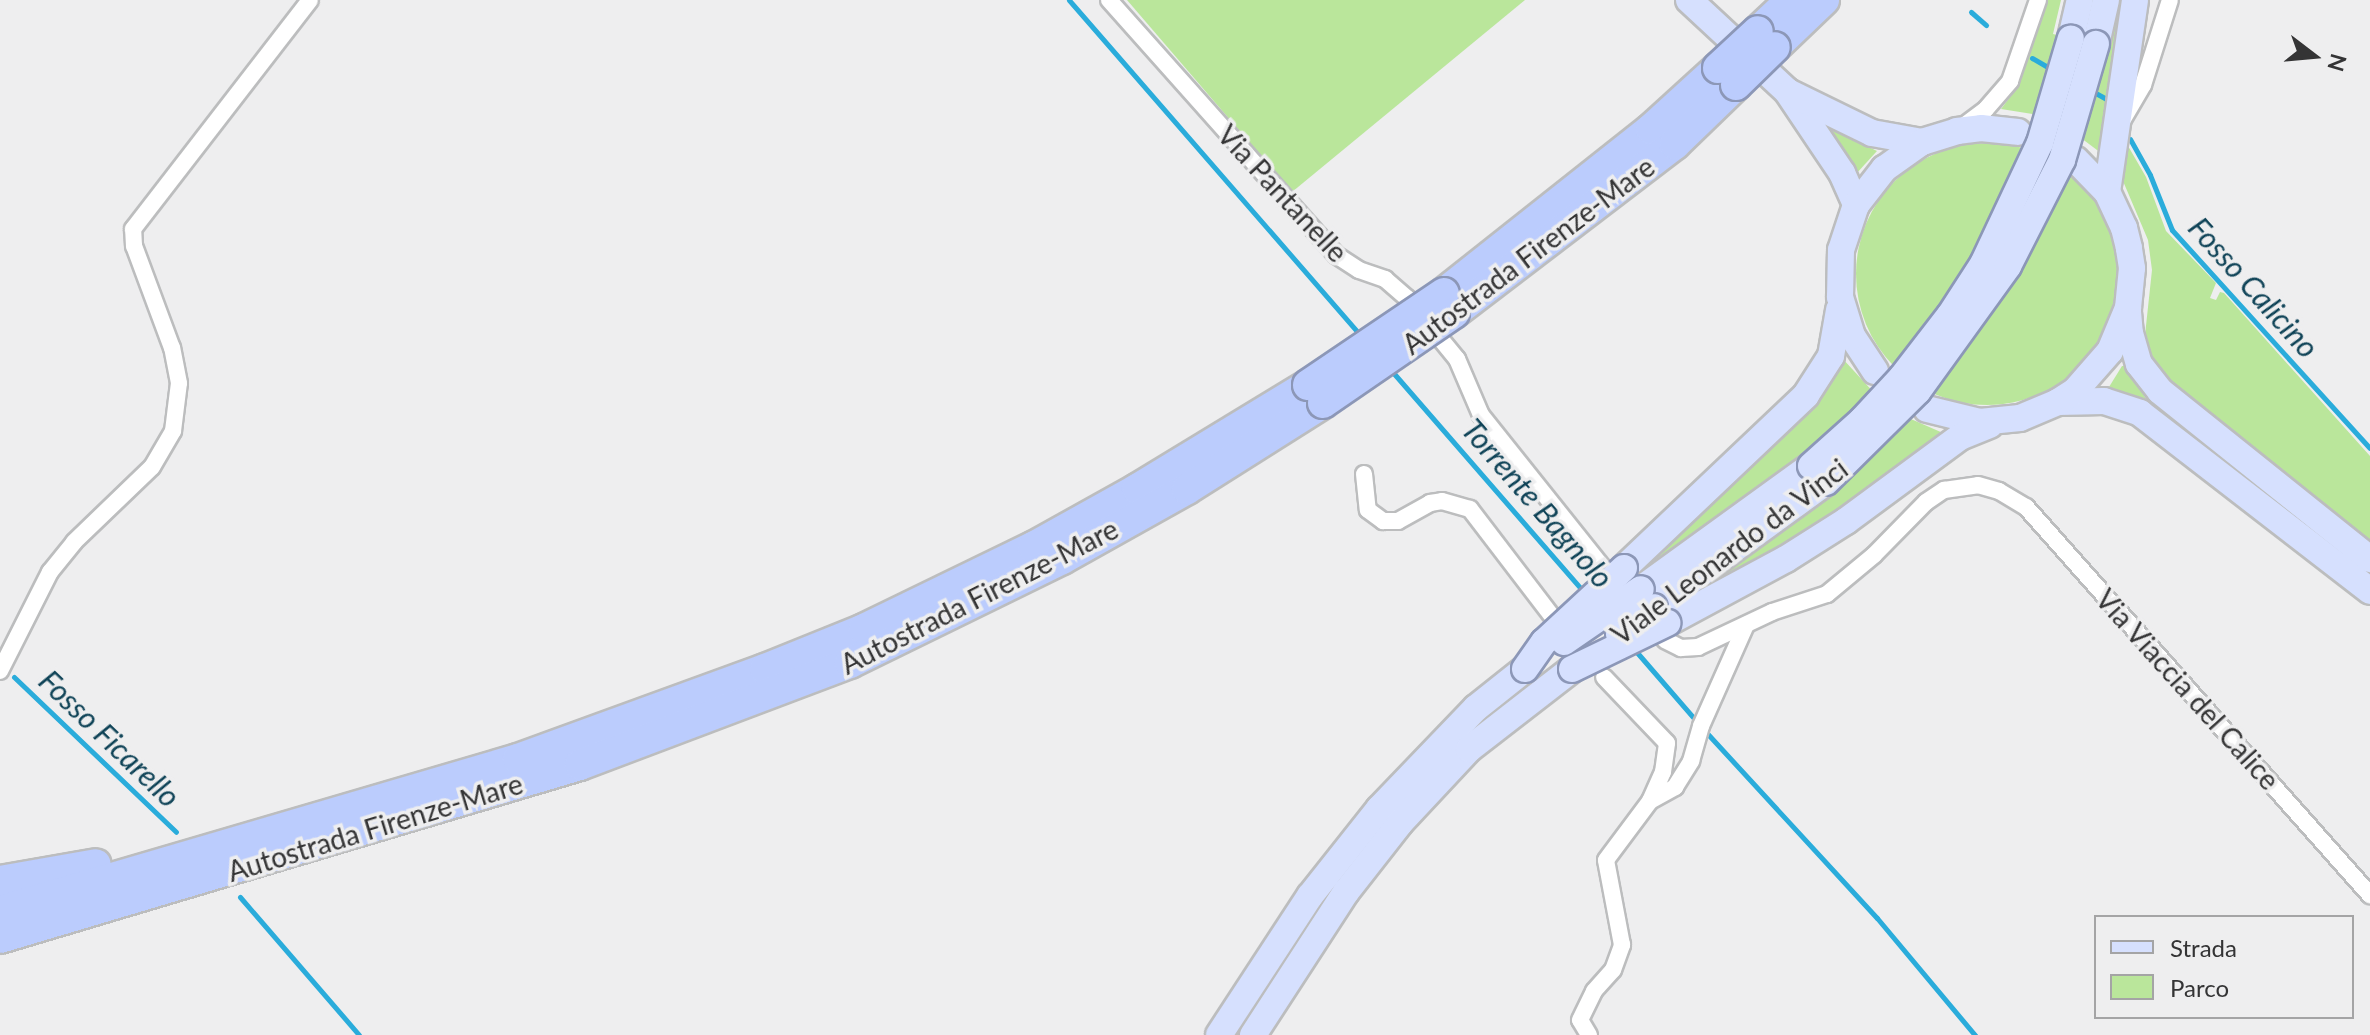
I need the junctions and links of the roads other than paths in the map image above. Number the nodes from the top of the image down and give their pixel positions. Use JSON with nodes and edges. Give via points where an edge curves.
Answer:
{"nodes":[{"id":1,"x":310,"y":0,"type":"edge"},
{"id":2,"x":1109,"y":0,"type":"edge"},
{"id":3,"x":1689,"y":0,"type":"edge"},
{"id":4,"x":1791,"y":0,"type":"edge"},
{"id":5,"x":1824,"y":0,"type":"edge"},
{"id":6,"x":2038,"y":0,"type":"edge"},
{"id":7,"x":2080,"y":0,"type":"edge"},
{"id":8,"x":2106,"y":0,"type":"edge"},
{"id":9,"x":2135,"y":0,"type":"edge"},
{"id":10,"x":2170,"y":0,"type":"edge"},
{"id":11,"x":1766,"y":39,"type":"junction"},
{"id":12,"x":2083,"y":41,"type":"junction"},
{"id":13,"x":1787,"y":91,"type":"junction"},
{"id":14,"x":1957,"y":131,"type":"junction"},
{"id":15,"x":2018,"y":132,"type":"dead end"},
{"id":16,"x":2115,"y":132,"type":"junction"},
{"id":17,"x":1922,"y":142,"type":"junction"},
{"id":18,"x":2076,"y":160,"type":"dead end"},
{"id":19,"x":2107,"y":192,"type":"junction"},
{"id":20,"x":1856,"y":205,"type":"junction"},
{"id":21,"x":1840,"y":297,"type":"junction"},
{"id":22,"x":2128,"y":308,"type":"junction"},
{"id":23,"x":1875,"y":371,"type":"dead end"},
{"id":24,"x":1316,"y":394,"type":"junction"},
{"id":25,"x":2058,"y":402,"type":"junction"},
{"id":26,"x":1927,"y":409,"type":"dead end"},
{"id":27,"x":2000,"y":421,"type":"junction"},
{"id":28,"x":1364,"y":474,"type":"dead end"},
{"id":29,"x":2370,"y":559,"type":"edge"},
{"id":30,"x":1614,"y":568,"type":"junction"},
{"id":31,"x":2370,"y":591,"type":"edge"},
{"id":32,"x":1551,"y":615,"type":"dead end"},
{"id":33,"x":1657,"y":615,"type":"junction"},
{"id":34,"x":1746,"y":625,"type":"junction"},
{"id":35,"x":1525,"y":669,"type":"junction"},
{"id":36,"x":0,"y":671,"type":"edge"},
{"id":37,"x":1604,"y":677,"type":"dead end"},
{"id":38,"x":1650,"y":801,"type":"junction"},
{"id":39,"x":254,"y":835,"type":"junction"},
{"id":40,"x":0,"y":881,"type":"edge"},
{"id":41,"x":2370,"y":895,"type":"edge"},
{"id":42,"x":0,"y":911,"type":"edge"},
{"id":43,"x":63,"y":920,"type":"junction"},
{"id":44,"x":0,"y":938,"type":"edge"},
{"id":45,"x":0,"y":951,"type":"edge"},
{"id":46,"x":1219,"y":1035,"type":"edge"},
{"id":47,"x":1253,"y":1035,"type":"edge"},
{"id":48,"x":1589,"y":1035,"type":"edge"}],
"edges":[{"from":1,"to":36,"type":"street","via":[[133,229],[179,383],[173,431],[152,467],[50,572]]},
{"from":2,"to":30,"type":"street","name":"Via Pantanelle","via":[[1336,255],[1385,279],[1407,298],[1457,359],[1481,415]]},
{"from":3,"to":13,"type":"main road"},
{"from":4,"to":11,"type":"highway","name":"Autostrada Firenze-Mare"},
{"from":5,"to":11,"type":"highway","name":"Autostrada Firenze-Mare"},
{"from":6,"to":14,"type":"street","via":[[2010,81]]},
{"from":7,"to":12,"type":"main road","name":"Viale Leonardo da Vinci"},
{"from":8,"to":12,"type":"main road","name":"Viale Leonardo da Vinci"},
{"from":9,"to":16,"type":"main road"},
{"from":10,"to":16,"type":"street","via":[[2143,85]]},
{"from":11,"to":24,"type":"highway","name":"Autostrada Firenze-Mare","bridge":true,"via":[[1727,76],[1675,144]]},
{"from":12,"to":33,"type":"main road","name":"Viale Leonardo da Vinci","bridge":true,"via":[[2062,160],[2008,266],[1918,391],[1877,435],[1818,474]]},
{"from":13,"to":17,"type":"main road","via":[[1872,133]]},
{"from":13,"to":20,"type":"main road","via":[[1842,173]]},
{"from":14,"to":15,"type":"main road"},
{"from":14,"to":17,"type":"main road"},
{"from":16,"to":19,"type":"main road"},
{"from":17,"to":20,"type":"main road","via":[[1884,169]]},
{"from":18,"to":19,"type":"main road"},
{"from":19,"to":22,"type":"main road","via":[[2129,248]]},
{"from":20,"to":21,"type":"main road","via":[[1841,250]]},
{"from":21,"to":23,"type":"main road","via":[[1852,336]]},
{"from":21,"to":30,"type":"main road","via":[[1836,340],[1821,376],[1806,395]]},
{"from":22,"to":25,"type":"main road","via":[[2095,373]]},
{"from":22,"to":29,"type":"main road","via":[[2139,364],[2160,391]]},
{"from":24,"to":39,"type":"highway","name":"Autostrada Firenze-Mare","via":[[1033,547],[864,629],[518,759]]},
{"from":24,"to":43,"type":"highway","name":"Autostrada Firenze-Mare","via":[[1187,489],[1062,559],[850,663],[580,765]]},
{"from":25,"to":27,"type":"main road"},
{"from":25,"to":31,"type":"main road","via":[[2104,401],[2140,413]]},
{"from":26,"to":27,"type":"main road","via":[[1959,420]]},
{"from":27,"to":33,"type":"main road","via":[[1960,437],[1747,583]]},
{"from":28,"to":32,"type":"street","via":[[1368,510],[1383,521],[1398,521],[1442,501],[1470,509]]},
{"from":30,"to":35,"type":"main road","bridge":true},
{"from":33,"to":34,"type":"street","via":[[1689,649]]},
{"from":33,"to":35,"type":"main road","name":"Viale Leonardo da Vinci","bridge":true},
{"from":33,"to":47,"type":"main road","bridge":true,"via":[[1572,669],[1469,749],[1400,823],[1346,892]]},
{"from":34,"to":38,"type":"street","via":[[1691,761],[1675,787]]},
{"from":34,"to":41,"type":"street","name":"Via Viaccia del Calice","via":[[1839,587],[1944,490],[1978,485],[1999,491],[2026,507]]},
{"from":35,"to":46,"type":"main road","name":"Viale Leonardo da Vinci","via":[[1476,708],[1369,821],[1310,896]]},
{"from":37,"to":38,"type":"street","via":[[1667,743],[1663,772]]},
{"from":38,"to":48,"type":"street","via":[[1606,860],[1622,945],[1613,970],[1594,991],[1580,1020]]},
{"from":39,"to":40,"type":"highway","via":[[214,834],[68,871]]},
{"from":39,"to":42,"type":"highway","name":"Autostrada Firenze-Mare"},
{"from":43,"to":44,"type":"highway","name":"Autostrada Firenze-Mare"},
{"from":43,"to":45,"type":"highway","via":[[28,942]]}]}
